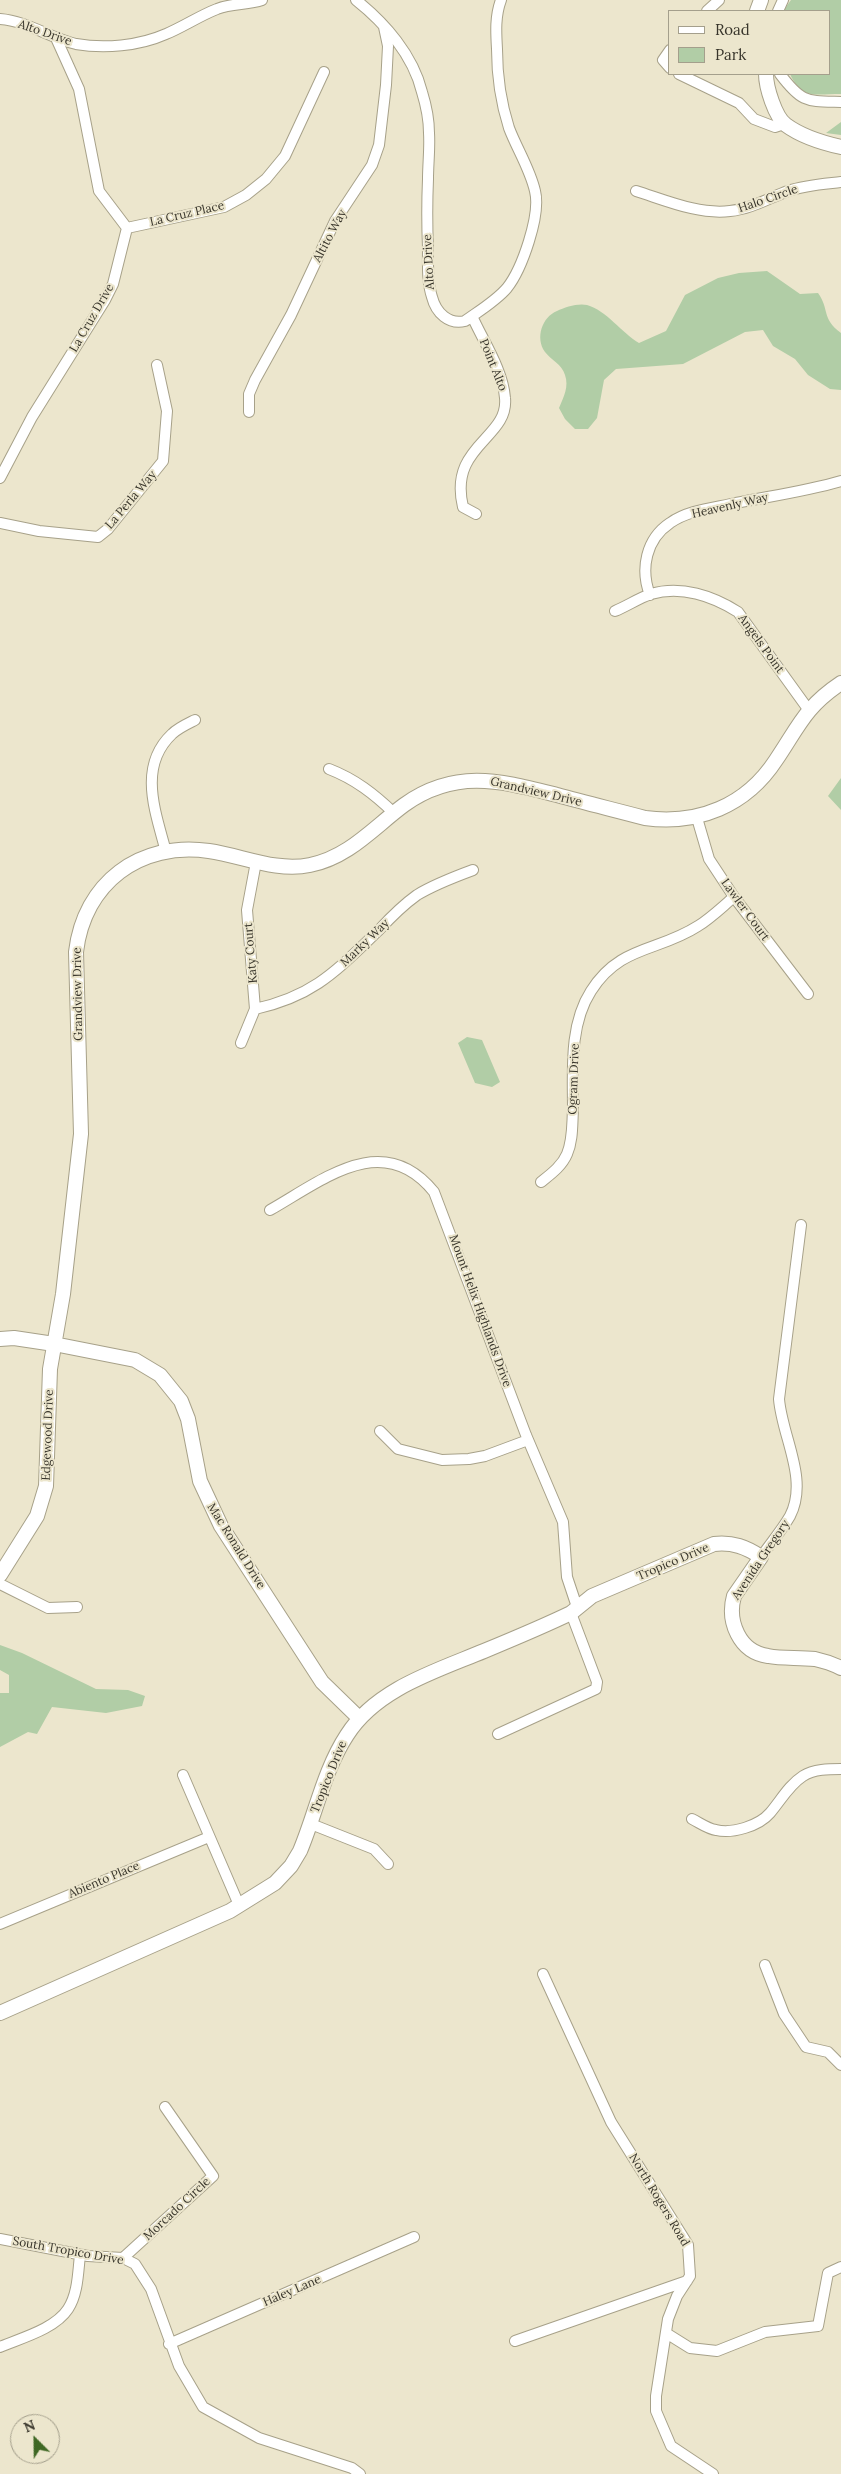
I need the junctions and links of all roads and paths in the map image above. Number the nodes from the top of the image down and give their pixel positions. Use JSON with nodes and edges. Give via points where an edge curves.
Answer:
{"nodes":[{"id":1,"x":262,"y":0,"type":"edge"},
{"id":2,"x":356,"y":0,"type":"edge"},
{"id":3,"x":501,"y":0,"type":"edge"},
{"id":4,"x":719,"y":0,"type":"edge"},
{"id":5,"x":708,"y":10,"type":"edge"},
{"id":6,"x":0,"y":19,"type":"edge"},
{"id":7,"x":384,"y":24,"type":"junction"},
{"id":8,"x":56,"y":38,"type":"junction"},
{"id":9,"x":668,"y":53,"type":"edge"},
{"id":10,"x":668,"y":66,"type":"edge"},
{"id":11,"x":324,"y":72,"type":"dead end"},
{"id":12,"x":681,"y":75,"type":"edge"},
{"id":13,"x":766,"y":75,"type":"edge"},
{"id":14,"x":781,"y":75,"type":"edge"},
{"id":15,"x":841,"y":102,"type":"edge"},
{"id":16,"x":784,"y":124,"type":"junction"},
{"id":17,"x":841,"y":147,"type":"edge"},
{"id":18,"x":841,"y":182,"type":"edge"},
{"id":19,"x":636,"y":191,"type":"dead end"},
{"id":20,"x":127,"y":228,"type":"junction"},
{"id":21,"x":472,"y":316,"type":"junction"},
{"id":22,"x":157,"y":365,"type":"dead end"},
{"id":23,"x":249,"y":412,"type":"dead end"},
{"id":24,"x":0,"y":478,"type":"edge"},
{"id":25,"x":841,"y":481,"type":"edge"},
{"id":26,"x":476,"y":514,"type":"dead end"},
{"id":27,"x":0,"y":523,"type":"edge"},
{"id":28,"x":650,"y":595,"type":"junction"},
{"id":29,"x":615,"y":611,"type":"dead end"},
{"id":30,"x":841,"y":683,"type":"edge"},
{"id":31,"x":808,"y":710,"type":"junction"},
{"id":32,"x":195,"y":720,"type":"dead end"},
{"id":33,"x":329,"y":769,"type":"dead end"},
{"id":34,"x":394,"y":813,"type":"junction"},
{"id":35,"x":697,"y":818,"type":"junction"},
{"id":36,"x":166,"y":852,"type":"junction"},
{"id":37,"x":256,"y":862,"type":"junction"},
{"id":38,"x":473,"y":870,"type":"dead end"},
{"id":39,"x":734,"y":897,"type":"junction"},
{"id":40,"x":808,"y":994,"type":"dead end"},
{"id":41,"x":255,"y":1009,"type":"junction"},
{"id":42,"x":241,"y":1043,"type":"dead end"},
{"id":43,"x":541,"y":1182,"type":"dead end"},
{"id":44,"x":270,"y":1210,"type":"dead end"},
{"id":45,"x":801,"y":1225,"type":"dead end"},
{"id":46,"x":0,"y":1339,"type":"edge"},
{"id":47,"x":54,"y":1344,"type":"junction"},
{"id":48,"x":380,"y":1431,"type":"dead end"},
{"id":49,"x":528,"y":1440,"type":"junction"},
{"id":50,"x":761,"y":1557,"type":"junction"},
{"id":51,"x":0,"y":1574,"type":"edge"},
{"id":52,"x":0,"y":1584,"type":"edge"},
{"id":53,"x":77,"y":1608,"type":"dead end"},
{"id":54,"x":574,"y":1610,"type":"junction"},
{"id":55,"x":841,"y":1668,"type":"edge"},
{"id":56,"x":360,"y":1718,"type":"junction"},
{"id":57,"x":498,"y":1734,"type":"dead end"},
{"id":58,"x":841,"y":1769,"type":"edge"},
{"id":59,"x":183,"y":1775,"type":"dead end"},
{"id":60,"x":692,"y":1819,"type":"dead end"},
{"id":61,"x":311,"y":1824,"type":"junction"},
{"id":62,"x":209,"y":1837,"type":"junction"},
{"id":63,"x":388,"y":1864,"type":"dead end"},
{"id":64,"x":240,"y":1905,"type":"junction"},
{"id":65,"x":0,"y":1924,"type":"edge"},
{"id":66,"x":765,"y":1965,"type":"dead end"},
{"id":67,"x":542,"y":1974,"type":"dead end"},
{"id":68,"x":0,"y":2012,"type":"edge"},
{"id":69,"x":841,"y":2065,"type":"edge"},
{"id":70,"x":165,"y":2107,"type":"dead end"},
{"id":71,"x":414,"y":2237,"type":"dead end"},
{"id":72,"x":0,"y":2239,"type":"edge"},
{"id":73,"x":80,"y":2255,"type":"junction"},
{"id":74,"x":123,"y":2258,"type":"junction"},
{"id":75,"x":841,"y":2267,"type":"edge"},
{"id":76,"x":687,"y":2281,"type":"junction"},
{"id":77,"x":666,"y":2333,"type":"junction"},
{"id":78,"x":515,"y":2341,"type":"dead end"},
{"id":79,"x":169,"y":2344,"type":"junction"},
{"id":80,"x":0,"y":2347,"type":"edge"},
{"id":81,"x":360,"y":2474,"type":"edge"},
{"id":82,"x":713,"y":2474,"type":"edge"}],
"edges":[{"from":1,"to":8,"type":"street","name":"Alto Drive","via":[[218,8],[166,35],[145,42],[100,46]]},
{"from":2,"to":7,"type":"street","name":"Alto Drive"},
{"from":3,"to":21,"type":"street","name":"Alto Drive","via":[[496,26],[501,95],[509,127],[535,191],[536,215],[511,281],[498,297]]},
{"from":4,"to":5,"type":"street"},
{"from":6,"to":8,"type":"street","name":"Alto Drive","via":[[32,27]]},
{"from":7,"to":21,"type":"street","name":"Alto Drive","via":[[416,76],[425,107],[429,133],[428,270],[432,299],[447,320],[460,322]]},
{"from":7,"to":23,"type":"street","name":"Altito Way","via":[[388,46],[379,145],[372,165],[335,222],[291,315],[255,380],[249,394]]},
{"from":8,"to":20,"type":"street","via":[[79,89],[99,191]]},
{"from":9,"to":10,"type":"street","via":[[663,60]]},
{"from":11,"to":20,"type":"street","name":"La Cruz Place","via":[[285,156],[266,179],[246,195],[224,207]]},
{"from":12,"to":16,"type":"street","via":[[739,102],[754,119],[775,127]]},
{"from":13,"to":16,"type":"street","via":[[771,100]]},
{"from":14,"to":15,"type":"street","via":[[796,94],[805,99]]},
{"from":16,"to":17,"type":"street","via":[[821,142]]},
{"from":18,"to":19,"type":"street","name":"Halo Circle","via":[[811,185],[729,212],[695,208]]},
{"from":20,"to":24,"type":"street","name":"La Cruz Drive","via":[[105,300],[32,417]]},
{"from":21,"to":26,"type":"street","name":"Point Alto","via":[[506,398],[497,426],[465,464],[460,485],[463,507]]},
{"from":22,"to":27,"type":"street","name":"La Perla Way","via":[[167,411],[163,461],[108,529],[98,537]]},
{"from":25,"to":28,"type":"street","name":"Heavenly Way","via":[[703,510],[669,523],[648,551],[645,578]]},
{"from":28,"to":29,"type":"street","name":"Angels Point"},
{"from":28,"to":31,"type":"street","name":"Angels Point","via":[[674,592],[704,595],[738,612]]},
{"from":30,"to":31,"type":"street","name":"Grandview Drive","via":[[821,696]]},
{"from":31,"to":35,"type":"street","name":"Grandview Drive","via":[[776,761],[753,788],[724,808]]},
{"from":32,"to":36,"type":"street","via":[[173,733],[165,742],[152,770],[151,791]]},
{"from":33,"to":34,"type":"street","via":[[350,777]]},
{"from":34,"to":35,"type":"street","name":"Grandview Drive","via":[[418,797],[444,786],[487,780],[645,818]]},
{"from":34,"to":37,"type":"street","name":"Grandview Drive","via":[[357,844],[322,862],[287,868]]},
{"from":35,"to":39,"type":"street","name":"Lawler Court","via":[[709,859]]},
{"from":36,"to":37,"type":"street","name":"Grandview Drive","via":[[209,851]]},
{"from":36,"to":47,"type":"street","name":"Grandview Drive","via":[[144,858],[116,875],[93,900],[80,930],[76,952],[81,1134],[63,1294]]},
{"from":37,"to":41,"type":"street","name":"Katy Court","via":[[247,910]]},
{"from":38,"to":41,"type":"street","name":"Marky Way","via":[[416,896],[318,985],[287,1001]]},
{"from":39,"to":40,"type":"street","name":"Lawler Court"},
{"from":39,"to":43,"type":"street","name":"Ogram Drive","via":[[698,926],[615,963],[589,993],[574,1050],[572,1134],[566,1155],[557,1169]]},
{"from":41,"to":42,"type":"street","name":"Katy Court"},
{"from":44,"to":49,"type":"street","name":"Mount Helix Highlands Drive","via":[[346,1167],[362,1162],[396,1165],[421,1178],[438,1200]]},
{"from":45,"to":50,"type":"street","name":"Avenida Gregory","via":[[780,1399],[780,1415],[798,1479],[789,1517]]},
{"from":46,"to":47,"type":"street","name":"Mac Ronald Drive"},
{"from":47,"to":51,"type":"street","name":"Edgewood Drive","via":[[48,1396],[44,1497],[32,1524]]},
{"from":47,"to":56,"type":"street","name":"Mac Ronald Drive","via":[[135,1360],[160,1375],[181,1401],[188,1419],[200,1481],[221,1526],[322,1682]]},
{"from":48,"to":49,"type":"street","via":[[398,1449],[442,1460],[477,1457]]},
{"from":49,"to":54,"type":"street","name":"Mount Helix Highlands Drive","via":[[562,1522]]},
{"from":50,"to":54,"type":"street","name":"Tropico Drive","via":[[744,1546],[714,1544],[592,1596]]},
{"from":50,"to":55,"type":"street","name":"Avenida Gregory","via":[[734,1596],[732,1619],[740,1640],[766,1656],[816,1660]]},
{"from":52,"to":53,"type":"street","via":[[48,1608]]},
{"from":54,"to":56,"type":"street","name":"Tropico Drive","via":[[419,1678],[381,1699]]},
{"from":54,"to":57,"type":"street","name":"Mount Helix Highlands Drive","via":[[597,1682],[596,1689]]},
{"from":56,"to":61,"type":"street","name":"Tropico Drive","via":[[336,1754]]},
{"from":58,"to":60,"type":"street","via":[[818,1770],[804,1776],[768,1815],[756,1823],[723,1831]]},
{"from":59,"to":62,"type":"street"},
{"from":61,"to":63,"type":"street","via":[[374,1849]]},
{"from":61,"to":64,"type":"street","name":"Tropico Drive","via":[[291,1866],[275,1882]]},
{"from":62,"to":64,"type":"street"},
{"from":62,"to":65,"type":"street","name":"Abiento Place"},
{"from":64,"to":68,"type":"street","name":"Tropico Drive"},
{"from":66,"to":69,"type":"street","via":[[784,2014],[806,2047],[828,2052]]},
{"from":67,"to":76,"type":"street","name":"North Rogers Road","via":[[611,2122],[688,2245],[690,2276]]},
{"from":70,"to":74,"type":"street","name":"Morcado Circle","via":[[213,2176]]},
{"from":71,"to":79,"type":"street","name":"Haley Lane"},
{"from":72,"to":73,"type":"street","name":"South Tropico Drive"},
{"from":73,"to":74,"type":"street","name":"South Tropico Drive"},
{"from":73,"to":80,"type":"street","via":[[75,2292],[69,2308],[50,2324]]},
{"from":74,"to":79,"type":"street","name":"South Tropico Drive","via":[[135,2264],[151,2290]]},
{"from":75,"to":77,"type":"street","via":[[828,2273],[818,2326],[766,2332],[717,2351],[690,2348]]},
{"from":76,"to":77,"type":"street","name":"North Rogers Road","via":[[677,2296]]},
{"from":76,"to":78,"type":"street"},
{"from":77,"to":82,"type":"street","name":"North Rogers Road","via":[[656,2411],[671,2446]]},
{"from":79,"to":81,"type":"street","name":"South Tropico Drive","via":[[203,2407],[259,2438],[352,2468]]}]}
